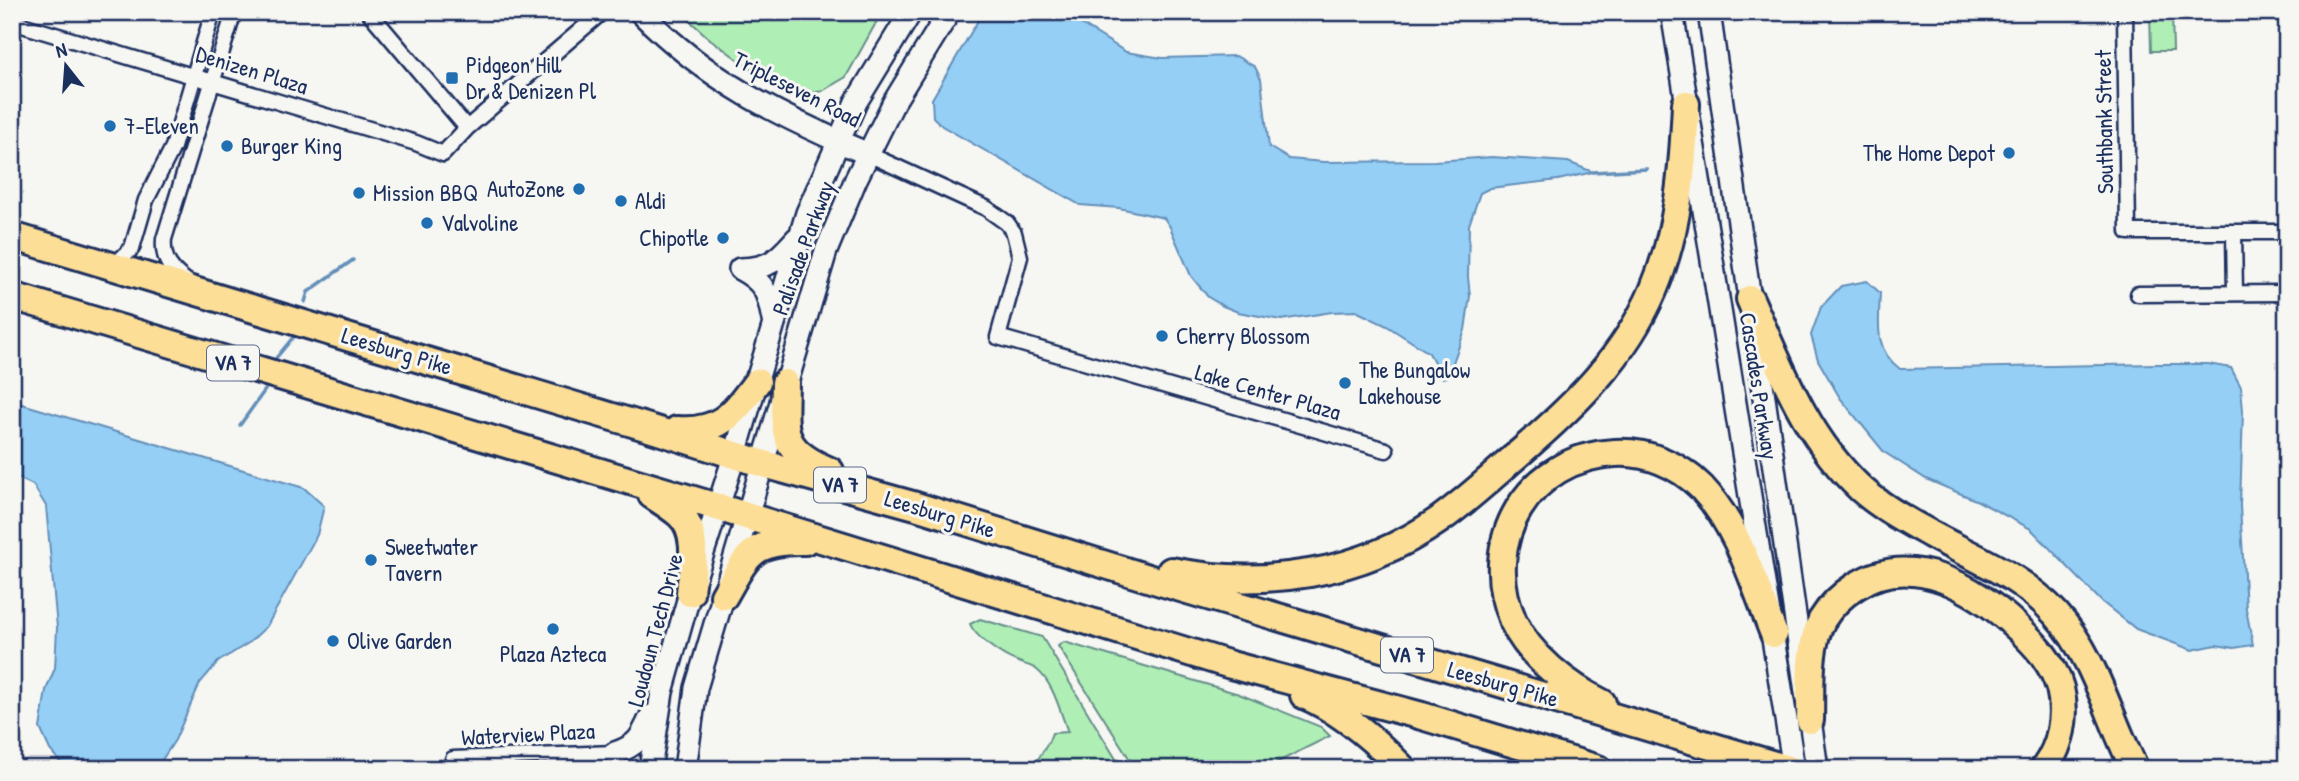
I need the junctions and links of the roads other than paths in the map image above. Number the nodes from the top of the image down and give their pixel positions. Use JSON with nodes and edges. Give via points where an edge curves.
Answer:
{"nodes":[{"id":1,"x":214,"y":12,"type":"edge"},
{"id":2,"x":234,"y":12,"type":"edge"},
{"id":3,"x":369,"y":12,"type":"edge"},
{"id":4,"x":602,"y":12,"type":"edge"},
{"id":5,"x":640,"y":12,"type":"edge"},
{"id":6,"x":911,"y":12,"type":"edge"},
{"id":7,"x":949,"y":12,"type":"edge"},
{"id":8,"x":1672,"y":12,"type":"edge"},
{"id":9,"x":1709,"y":12,"type":"edge"},
{"id":10,"x":1715,"y":12,"type":"edge"},
{"id":11,"x":2125,"y":12,"type":"edge"},
{"id":12,"x":12,"y":22,"type":"edge"},
{"id":13,"x":1712,"y":37,"type":"junction"},
{"id":14,"x":194,"y":76,"type":"junction"},
{"id":15,"x":212,"y":81,"type":"junction"},
{"id":16,"x":1686,"y":104,"type":"junction"},
{"id":17,"x":467,"y":128,"type":"junction"},
{"id":18,"x":838,"y":141,"type":"junction"},
{"id":19,"x":868,"y":154,"type":"junction"},
{"id":20,"x":2234,"y":232,"type":"junction"},
{"id":21,"x":2287,"y":232,"type":"edge"},
{"id":22,"x":800,"y":234,"type":"junction"},
{"id":23,"x":12,"y":236,"type":"edge"},
{"id":24,"x":103,"y":263,"type":"junction"},
{"id":25,"x":2235,"y":293,"type":"junction"},
{"id":26,"x":2287,"y":293,"type":"edge"},
{"id":27,"x":2138,"y":294,"type":"dead end"},
{"id":28,"x":12,"y":296,"type":"edge"},
{"id":29,"x":222,"y":298,"type":"junction"},
{"id":30,"x":1750,"y":299,"type":"junction"},
{"id":31,"x":774,"y":320,"type":"junction"},
{"id":32,"x":757,"y":382,"type":"junction"},
{"id":33,"x":785,"y":383,"type":"junction"},
{"id":34,"x":649,"y":428,"type":"junction"},
{"id":35,"x":1386,"y":450,"type":"dead end"},
{"id":36,"x":735,"y":454,"type":"junction"},
{"id":37,"x":764,"y":464,"type":"junction"},
{"id":38,"x":636,"y":483,"type":"junction"},
{"id":39,"x":916,"y":506,"type":"junction"},
{"id":40,"x":717,"y":507,"type":"junction"},
{"id":41,"x":747,"y":518,"type":"junction"},
{"id":42,"x":826,"y":542,"type":"junction"},
{"id":43,"x":1049,"y":547,"type":"junction"},
{"id":44,"x":690,"y":593,"type":"junction"},
{"id":45,"x":724,"y":596,"type":"junction"},
{"id":46,"x":1774,"y":634,"type":"junction"},
{"id":47,"x":1231,"y":665,"type":"junction"},
{"id":48,"x":662,"y":692,"type":"junction"},
{"id":49,"x":1810,"y":720,"type":"junction"},
{"id":50,"x":1674,"y":734,"type":"junction"},
{"id":51,"x":615,"y":753,"type":"junction"},
{"id":52,"x":1790,"y":758,"type":"edge"},
{"id":53,"x":1816,"y":760,"type":"edge"},
{"id":54,"x":451,"y":769,"type":"edge"},
{"id":55,"x":637,"y":769,"type":"edge"},
{"id":56,"x":650,"y":769,"type":"edge"},
{"id":57,"x":685,"y":769,"type":"edge"},
{"id":58,"x":1403,"y":769,"type":"edge"},
{"id":59,"x":1598,"y":769,"type":"edge"},
{"id":60,"x":1794,"y":769,"type":"edge"},
{"id":61,"x":2044,"y":769,"type":"edge"},
{"id":62,"x":2135,"y":769,"type":"edge"}],
"edges":[{"from":1,"to":14,"type":"street"},
{"from":2,"to":15,"type":"street"},
{"from":3,"to":17,"type":"street"},
{"from":4,"to":17,"type":"street"},
{"from":5,"to":18,"type":"main road","name":"Tripleseven Road","via":[[675,47],[719,80],[762,106]]},
{"from":6,"to":18,"type":"main road","name":"Palisade Parkway","via":[[856,102]]},
{"from":7,"to":19,"type":"main road","name":"Palisade Parkway"},
{"from":8,"to":16,"type":"main road","name":"Cascades Parkway"},
{"from":9,"to":13,"type":"main road","name":"Cascades Parkway"},
{"from":10,"to":13,"type":"main road"},
{"from":11,"to":20,"type":"street","name":"Southbank Street","via":[[2128,232]]},
{"from":12,"to":14,"type":"street","name":"Denizen Plaza"},
{"from":13,"to":30,"type":"main road","name":"Cascades Parkway"},
{"from":14,"to":15,"type":"street","name":"Denizen Plaza"},
{"from":14,"to":24,"type":"street","via":[[173,147],[146,200],[132,248],[119,261]]},
{"from":15,"to":17,"type":"street","name":"Denizen Plaza","via":[[443,154]]},
{"from":15,"to":29,"type":"street","via":[[163,248],[177,275]]},
{"from":16,"to":43,"type":"highway","via":[[1683,172],[1673,233],[1636,326],[1587,391],[1437,522],[1346,565],[1258,579],[1193,575]]},
{"from":16,"to":46,"type":"main road","name":"Cascades Parkway"},
{"from":18,"to":19,"type":"main road","name":"Tripleseven Road"},
{"from":18,"to":22,"type":"main road","name":"Palisade Parkway"},
{"from":19,"to":33,"type":"main road","name":"Palisade Parkway","via":[[826,251]]},
{"from":19,"to":35,"type":"street","name":"Lake Center Plaza","via":[[986,208],[1007,223],[1020,257],[998,337]]},
{"from":20,"to":21,"type":"street"},
{"from":20,"to":25,"type":"street"},
{"from":22,"to":31,"type":"main road","name":"Palisade Parkway"},
{"from":22,"to":31,"type":"main road","via":[[774,262],[740,269],[764,288]]},
{"from":23,"to":24,"type":"highway","name":"Leesburg Pike","number":"VA 7"},
{"from":24,"to":29,"type":"highway","name":"Leesburg Pike","number":"VA 7"},
{"from":25,"to":26,"type":"street"},
{"from":25,"to":27,"type":"street"},
{"from":28,"to":38,"type":"highway","number":"VA 7"},
{"from":29,"to":34,"type":"highway","name":"Leesburg Pike","number":"VA 7"},
{"from":30,"to":49,"type":"main road","name":"Cascades Parkway"},
{"from":30,"to":62,"type":"highway","via":[[1796,403],[1861,488],[1934,536],[2003,570],[2064,623],[2093,668]]},
{"from":31,"to":32,"type":"main road","name":"Palisade Parkway"},
{"from":32,"to":34,"type":"highway","via":[[728,418],[709,428]]},
{"from":32,"to":36,"type":"main road","name":"Palisade Parkway"},
{"from":33,"to":37,"type":"main road","name":"Palisade Parkway"},
{"from":33,"to":39,"type":"highway","via":[[785,424],[799,456]]},
{"from":34,"to":36,"type":"highway","name":"Leesburg Pike","number":"VA 7"},
{"from":36,"to":37,"type":"highway","name":"Leesburg Pike","number":"VA 7"},
{"from":36,"to":40,"type":"main road","name":"Palisade Parkway"},
{"from":37,"to":39,"type":"highway","name":"Leesburg Pike","number":"VA 7"},
{"from":37,"to":41,"type":"main road","name":"Palisade Parkway"},
{"from":38,"to":40,"type":"highway","number":"VA 7"},
{"from":38,"to":44,"type":"highway","via":[[681,515],[689,527],[693,555]]},
{"from":39,"to":43,"type":"highway","name":"Leesburg Pike","number":"VA 7"},
{"from":40,"to":41,"type":"highway","number":"VA 7"},
{"from":40,"to":44,"type":"main road","name":"Loudoun Tech Drive"},
{"from":41,"to":42,"type":"highway","number":"VA 7"},
{"from":41,"to":45,"type":"main road"},
{"from":42,"to":45,"type":"highway","via":[[787,541],[758,548],[744,561]]},
{"from":42,"to":47,"type":"highway","number":"VA 7"},
{"from":43,"to":50,"type":"highway","name":"Leesburg Pike","number":"VA 7"},
{"from":44,"to":48,"type":"main road","name":"Loudoun Tech Drive"},
{"from":45,"to":57,"type":"main road","via":[[696,688]]},
{"from":46,"to":50,"type":"highway","via":[[1735,534],[1713,500],[1680,471],[1647,456],[1599,453],[1555,470],[1539,483],[1517,511],[1504,542],[1503,585],[1514,624],[1538,655],[1572,685]]},
{"from":46,"to":52,"type":"main road","name":"Cascades Parkway"},
{"from":47,"to":58,"type":"highway","via":[[1310,698],[1344,718]]},
{"from":47,"to":59,"type":"highway","number":"VA 7"},
{"from":48,"to":51,"type":"main road","via":[[639,740]]},
{"from":48,"to":56,"type":"main road","name":"Loudoun Tech Drive"},
{"from":49,"to":53,"type":"main road","name":"Cascades Parkway"},
{"from":49,"to":61,"type":"highway","via":[[1816,638],[1836,602],[1863,581],[1880,575],[1924,573],[1946,579],[2005,616],[2045,658],[2060,689],[2063,716],[2055,750]]},
{"from":50,"to":52,"type":"highway","name":"Leesburg Pike","number":"VA 7"},
{"from":51,"to":54,"type":"street","name":"Waterview Plaza","via":[[453,759]]},
{"from":51,"to":55,"type":"main road"},
{"from":52,"to":60,"type":"main road","name":"Cascades Parkway"}]}
